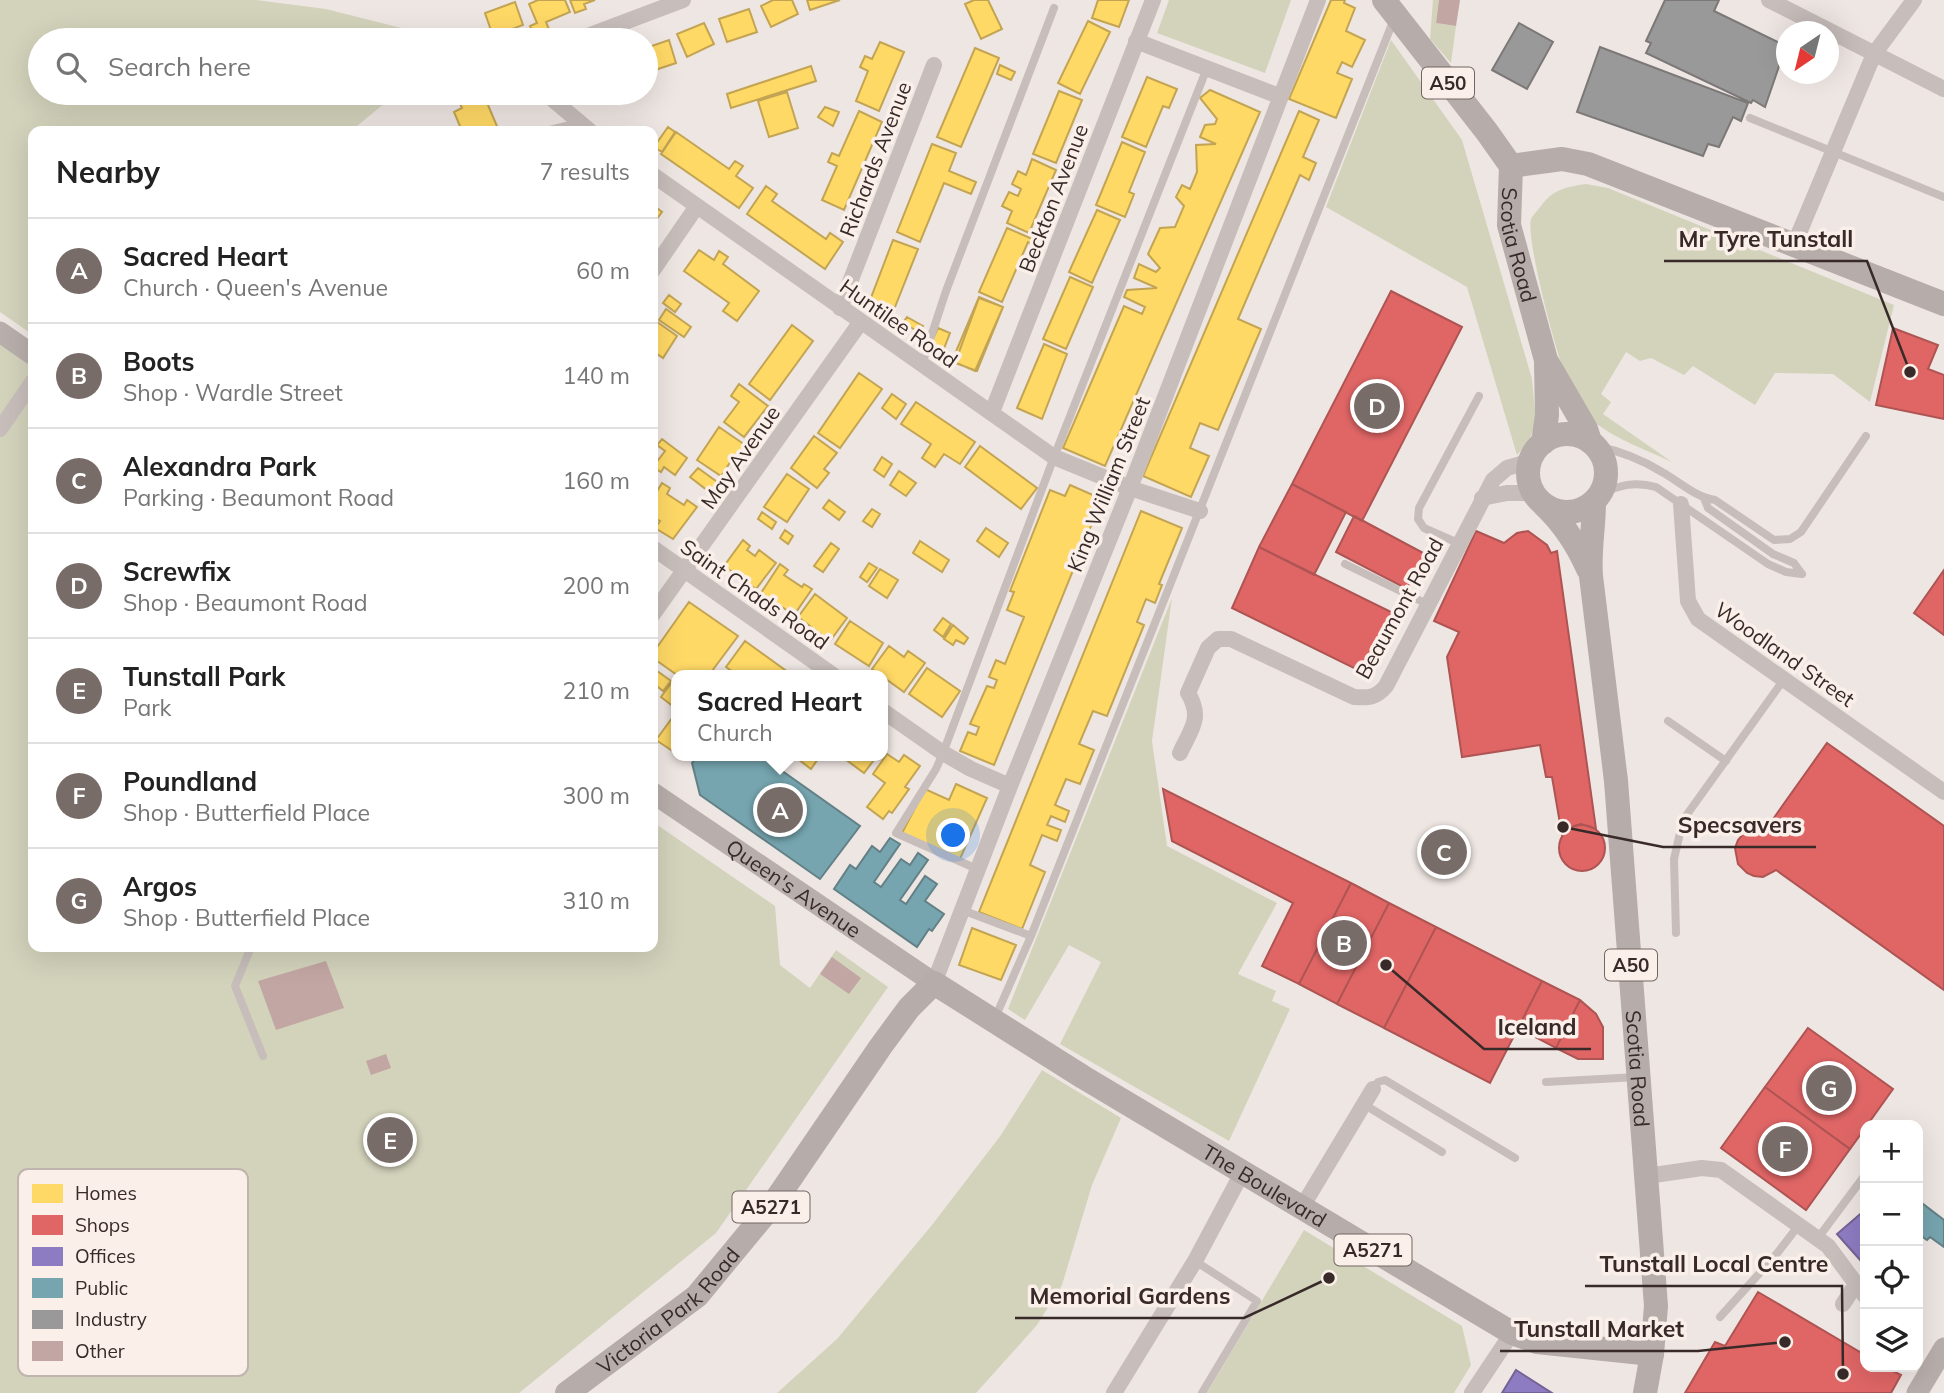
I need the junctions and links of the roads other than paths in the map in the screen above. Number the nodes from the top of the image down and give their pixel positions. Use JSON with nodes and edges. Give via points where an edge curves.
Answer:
{"nodes":[{"id":1,"x":683,"y":0,"type":"edge"},
{"id":2,"x":1153,"y":0,"type":"edge"},
{"id":3,"x":1318,"y":0,"type":"edge"},
{"id":4,"x":1769,"y":0,"type":"edge"},
{"id":5,"x":1914,"y":0,"type":"edge"},
{"id":6,"x":1054,"y":8,"type":"dead end"},
{"id":7,"x":1390,"y":8,"type":"edge"},
{"id":8,"x":609,"y":28,"type":"edge"},
{"id":9,"x":1136,"y":41,"type":"junction"},
{"id":10,"x":1874,"y":54,"type":"junction"},
{"id":11,"x":934,"y":65,"type":"dead end"},
{"id":12,"x":1207,"y":68,"type":"junction"},
{"id":13,"x":1944,"y":89,"type":"edge"},
{"id":14,"x":1279,"y":96,"type":"junction"},
{"id":15,"x":559,"y":105,"type":"edge"},
{"id":16,"x":1750,"y":118,"type":"dead end"},
{"id":17,"x":583,"y":126,"type":"edge"},
{"id":18,"x":1832,"y":151,"type":"junction"},
{"id":19,"x":1511,"y":166,"type":"junction"},
{"id":20,"x":658,"y":179,"type":"edge"},
{"id":21,"x":1944,"y":197,"type":"edge"},
{"id":22,"x":697,"y":206,"type":"junction"},
{"id":23,"x":1794,"y":244,"type":"junction"},
{"id":24,"x":658,"y":264,"type":"edge"},
{"id":25,"x":1944,"y":304,"type":"edge"},
{"id":26,"x":841,"y":308,"type":"junction"},
{"id":27,"x":860,"y":323,"type":"junction"},
{"id":28,"x":0,"y":332,"type":"edge"},
{"id":29,"x":28,"y":352,"type":"edge"},
{"id":30,"x":1546,"y":360,"type":"junction"},
{"id":31,"x":922,"y":364,"type":"junction"},
{"id":32,"x":28,"y":388,"type":"edge"},
{"id":33,"x":1479,"y":396,"type":"dead end"},
{"id":34,"x":992,"y":412,"type":"junction"},
{"id":35,"x":0,"y":429,"type":"edge"},
{"id":36,"x":1866,"y":436,"type":"dead end"},
{"id":37,"x":1593,"y":444,"type":"junction"},
{"id":38,"x":1537,"y":452,"type":"junction"},
{"id":39,"x":1054,"y":457,"type":"junction"},
{"id":40,"x":1130,"y":488,"type":"junction"},
{"id":41,"x":1686,"y":497,"type":"junction"},
{"id":42,"x":1482,"y":498,"type":"junction"},
{"id":43,"x":1539,"y":498,"type":"junction"},
{"id":44,"x":1597,"y":498,"type":"junction"},
{"id":45,"x":1704,"y":498,"type":"junction"},
{"id":46,"x":1200,"y":511,"type":"junction"},
{"id":47,"x":1458,"y":543,"type":"junction"},
{"id":48,"x":658,"y":551,"type":"edge"},
{"id":49,"x":1345,"y":564,"type":"dead end"},
{"id":50,"x":685,"y":570,"type":"junction"},
{"id":51,"x":1591,"y":576,"type":"junction"},
{"id":52,"x":1427,"y":604,"type":"junction"},
{"id":53,"x":658,"y":607,"type":"edge"},
{"id":54,"x":827,"y":670,"type":"edge"},
{"id":55,"x":1785,"y":678,"type":"junction"},
{"id":56,"x":888,"y":714,"type":"edge"},
{"id":57,"x":1668,"y":721,"type":"dead end"},
{"id":58,"x":943,"y":753,"type":"junction"},
{"id":59,"x":1180,"y":753,"type":"dead end"},
{"id":60,"x":1726,"y":761,"type":"junction"},
{"id":61,"x":1010,"y":786,"type":"junction"},
{"id":62,"x":1944,"y":792,"type":"edge"},
{"id":63,"x":658,"y":796,"type":"edge"},
{"id":64,"x":977,"y":869,"type":"junction"},
{"id":65,"x":962,"y":910,"type":"junction"},
{"id":66,"x":1676,"y":933,"type":"dead end"},
{"id":67,"x":1031,"y":936,"type":"junction"},
{"id":68,"x":249,"y":952,"type":"edge"},
{"id":69,"x":934,"y":983,"type":"junction"},
{"id":70,"x":994,"y":1021,"type":"junction"},
{"id":71,"x":262,"y":1056,"type":"dead end"},
{"id":72,"x":1640,"y":1077,"type":"junction"},
{"id":73,"x":1546,"y":1082,"type":"dead end"},
{"id":74,"x":1373,"y":1089,"type":"joint"},
{"id":75,"x":1364,"y":1105,"type":"junction"},
{"id":76,"x":1441,"y":1152,"type":"dead end"},
{"id":77,"x":1515,"y":1158,"type":"dead end"},
{"id":78,"x":1242,"y":1173,"type":"junction"},
{"id":79,"x":1647,"y":1176,"type":"junction"},
{"id":80,"x":1860,"y":1182,"type":"edge"},
{"id":81,"x":1301,"y":1207,"type":"junction"},
{"id":82,"x":1799,"y":1225,"type":"junction"},
{"id":83,"x":1818,"y":1238,"type":"junction"},
{"id":84,"x":1195,"y":1261,"type":"junction"},
{"id":85,"x":1860,"y":1289,"type":"edge"},
{"id":86,"x":1860,"y":1291,"type":"edge"},
{"id":87,"x":1843,"y":1304,"type":"dead end"},
{"id":88,"x":1720,"y":1317,"type":"dead end"},
{"id":89,"x":1512,"y":1333,"type":"junction"},
{"id":90,"x":1944,"y":1348,"type":"edge"},
{"id":91,"x":1652,"y":1354,"type":"junction"},
{"id":92,"x":1923,"y":1366,"type":"edge"},
{"id":93,"x":1922,"y":1372,"type":"edge"},
{"id":94,"x":567,"y":1393,"type":"edge"},
{"id":95,"x":1114,"y":1393,"type":"edge"},
{"id":96,"x":1202,"y":1393,"type":"edge"},
{"id":97,"x":1472,"y":1393,"type":"edge"},
{"id":98,"x":1645,"y":1393,"type":"edge"},
{"id":99,"x":1917,"y":1393,"type":"edge"}],
"edges":[{"from":1,"to":8,"type":"street"},
{"from":2,"to":9,"type":"street","name":"Beckton Avenue"},
{"from":3,"to":14,"type":"street","name":"King William Street"},
{"from":4,"to":10,"type":"street"},
{"from":5,"to":10,"type":"street"},
{"from":6,"to":31,"type":"lane"},
{"from":7,"to":19,"type":"main road","name":"Scotia Road","number":"A50"},
{"from":7,"to":46,"type":"lane"},
{"from":9,"to":12,"type":"street"},
{"from":9,"to":34,"type":"street","name":"Beckton Avenue"},
{"from":10,"to":13,"type":"street"},
{"from":10,"to":18,"type":"street"},
{"from":11,"to":26,"type":"street","name":"Richards Avenue"},
{"from":12,"to":14,"type":"street"},
{"from":12,"to":39,"type":"lane"},
{"from":14,"to":40,"type":"street","name":"King William Street"},
{"from":15,"to":17,"type":"street"},
{"from":16,"to":18,"type":"lane"},
{"from":18,"to":21,"type":"lane"},
{"from":18,"to":23,"type":"street"},
{"from":19,"to":23,"type":"main road","via":[[1562,159],[1588,164]]},
{"from":19,"to":30,"type":"main road","name":"Scotia Road","via":[[1509,225]]},
{"from":20,"to":22,"type":"street","name":"Huntilee Road"},
{"from":22,"to":24,"type":"street"},
{"from":22,"to":26,"type":"street","name":"Huntilee Road"},
{"from":23,"to":25,"type":"main road"},
{"from":26,"to":27,"type":"street","name":"Huntilee Road"},
{"from":27,"to":31,"type":"street","name":"Huntilee Road"},
{"from":27,"to":50,"type":"street","name":"May Avenue"},
{"from":28,"to":29,"type":"street"},
{"from":30,"to":37,"type":"main road","name":"Scotia Road"},
{"from":30,"to":38,"type":"main road","name":"Scotia Road","via":[[1547,415]]},
{"from":31,"to":34,"type":"street","name":"Huntilee Road"},
{"from":32,"to":35,"type":"street"},
{"from":33,"to":47,"type":"lane","via":[[1419,508],[1418,519],[1424,528]]},
{"from":34,"to":39,"type":"street","name":"Huntilee Road"},
{"from":36,"to":45,"type":"lane","via":[[1801,532],[1790,539],[1774,540],[1715,499]]},
{"from":37,"to":38,"type":"main road","via":[[1568,434],[1556,436]]},
{"from":37,"to":41,"type":"lane","via":[[1634,457]]},
{"from":37,"to":44,"type":"main road","via":[[1607,472]]},
{"from":38,"to":42,"type":"street","name":"Beaumont Road","via":[[1507,468]]},
{"from":38,"to":43,"type":"main road","via":[[1529,480]]},
{"from":39,"to":40,"type":"street","name":"Huntilee Road"},
{"from":39,"to":58,"type":"lane"},
{"from":40,"to":46,"type":"street","name":"Huntilee Road"},
{"from":40,"to":61,"type":"street","name":"King William Street"},
{"from":41,"to":44,"type":"lane","via":[[1645,484],[1620,485]]},
{"from":41,"to":45,"type":"lane"},
{"from":41,"to":45,"type":"lane","via":[[1768,564],[1802,575],[1794,563],[1773,554],[1708,508]]},
{"from":41,"to":55,"type":"street","name":"Woodland Street","via":[[1692,611]]},
{"from":42,"to":43,"type":"street","via":[[1507,493]]},
{"from":42,"to":47,"type":"street","name":"Beaumont Road"},
{"from":43,"to":44,"type":"main road","via":[[1557,511],[1571,512]]},
{"from":43,"to":51,"type":"main road","name":"Scotia Road","number":"A50","via":[[1577,543]]},
{"from":44,"to":51,"type":"main road","name":"Scotia Road","number":"A50"},
{"from":46,"to":67,"type":"lane"},
{"from":47,"to":52,"type":"street","name":"Beaumont Road"},
{"from":48,"to":50,"type":"street","name":"Saint Chads Road"},
{"from":49,"to":52,"type":"lane"},
{"from":50,"to":53,"type":"street","name":"May Avenue"},
{"from":50,"to":54,"type":"street","name":"Saint Chads Road"},
{"from":51,"to":72,"type":"main road","name":"Scotia Road","number":"A50","via":[[1616,781]]},
{"from":52,"to":59,"type":"street","name":"Beaumont Road","via":[[1386,686],[1368,698],[1354,697],[1231,639],[1219,639],[1208,648],[1188,693],[1197,717]]},
{"from":55,"to":60,"type":"lane"},
{"from":55,"to":62,"type":"street","name":"Woodland Street"},
{"from":56,"to":58,"type":"street"},
{"from":57,"to":60,"type":"lane"},
{"from":58,"to":61,"type":"street"},
{"from":58,"to":64,"type":"lane","via":[[896,833]]},
{"from":60,"to":66,"type":"lane","via":[[1683,820],[1674,859]]},
{"from":61,"to":64,"type":"street","name":"King William Street"},
{"from":63,"to":69,"type":"street","name":"Queen's Avenue"},
{"from":64,"to":65,"type":"street","name":"King William Street"},
{"from":65,"to":67,"type":"lane"},
{"from":65,"to":69,"type":"street","name":"King William Street"},
{"from":67,"to":70,"type":"lane"},
{"from":68,"to":71,"type":"lane","via":[[235,986]]},
{"from":69,"to":70,"type":"main road","name":"The Boulevard","number":"A5271"},
{"from":69,"to":94,"type":"main road","name":"Victoria Park Road","number":"A5271","via":[[881,1046],[773,1204],[697,1296]]},
{"from":70,"to":78,"type":"main road","name":"The Boulevard","number":"A5271"},
{"from":72,"to":73,"type":"lane"},
{"from":72,"to":79,"type":"main road","name":"Scotia Road","number":"A50"},
{"from":74,"to":75,"type":"street"},
{"from":74,"to":77,"type":"lane","via":[[1385,1080]]},
{"from":75,"to":76,"type":"lane"},
{"from":75,"to":81,"type":"street"},
{"from":78,"to":81,"type":"main road","name":"The Boulevard","number":"A5271"},
{"from":78,"to":84,"type":"street"},
{"from":79,"to":82,"type":"street","via":[[1702,1168],[1721,1170]]},
{"from":79,"to":91,"type":"main road","name":"Scotia Road","number":"A50","via":[[1656,1306]]},
{"from":80,"to":83,"type":"lane"},
{"from":81,"to":89,"type":"main road","name":"The Boulevard","number":"A5271"},
{"from":82,"to":83,"type":"street"},
{"from":82,"to":88,"type":"lane"},
{"from":83,"to":85,"type":"street"},
{"from":84,"to":95,"type":"street"},
{"from":84,"to":96,"type":"lane","via":[[1257,1301]]},
{"from":86,"to":87,"type":"street"},
{"from":89,"to":91,"type":"main road","name":"The Boulevard","number":"A5271","via":[[1537,1342]]},
{"from":89,"to":97,"type":"street"},
{"from":90,"to":92,"type":"street"},
{"from":91,"to":98,"type":"main road","name":"Scotia Road","number":"A50"},
{"from":93,"to":99,"type":"street"}]}
